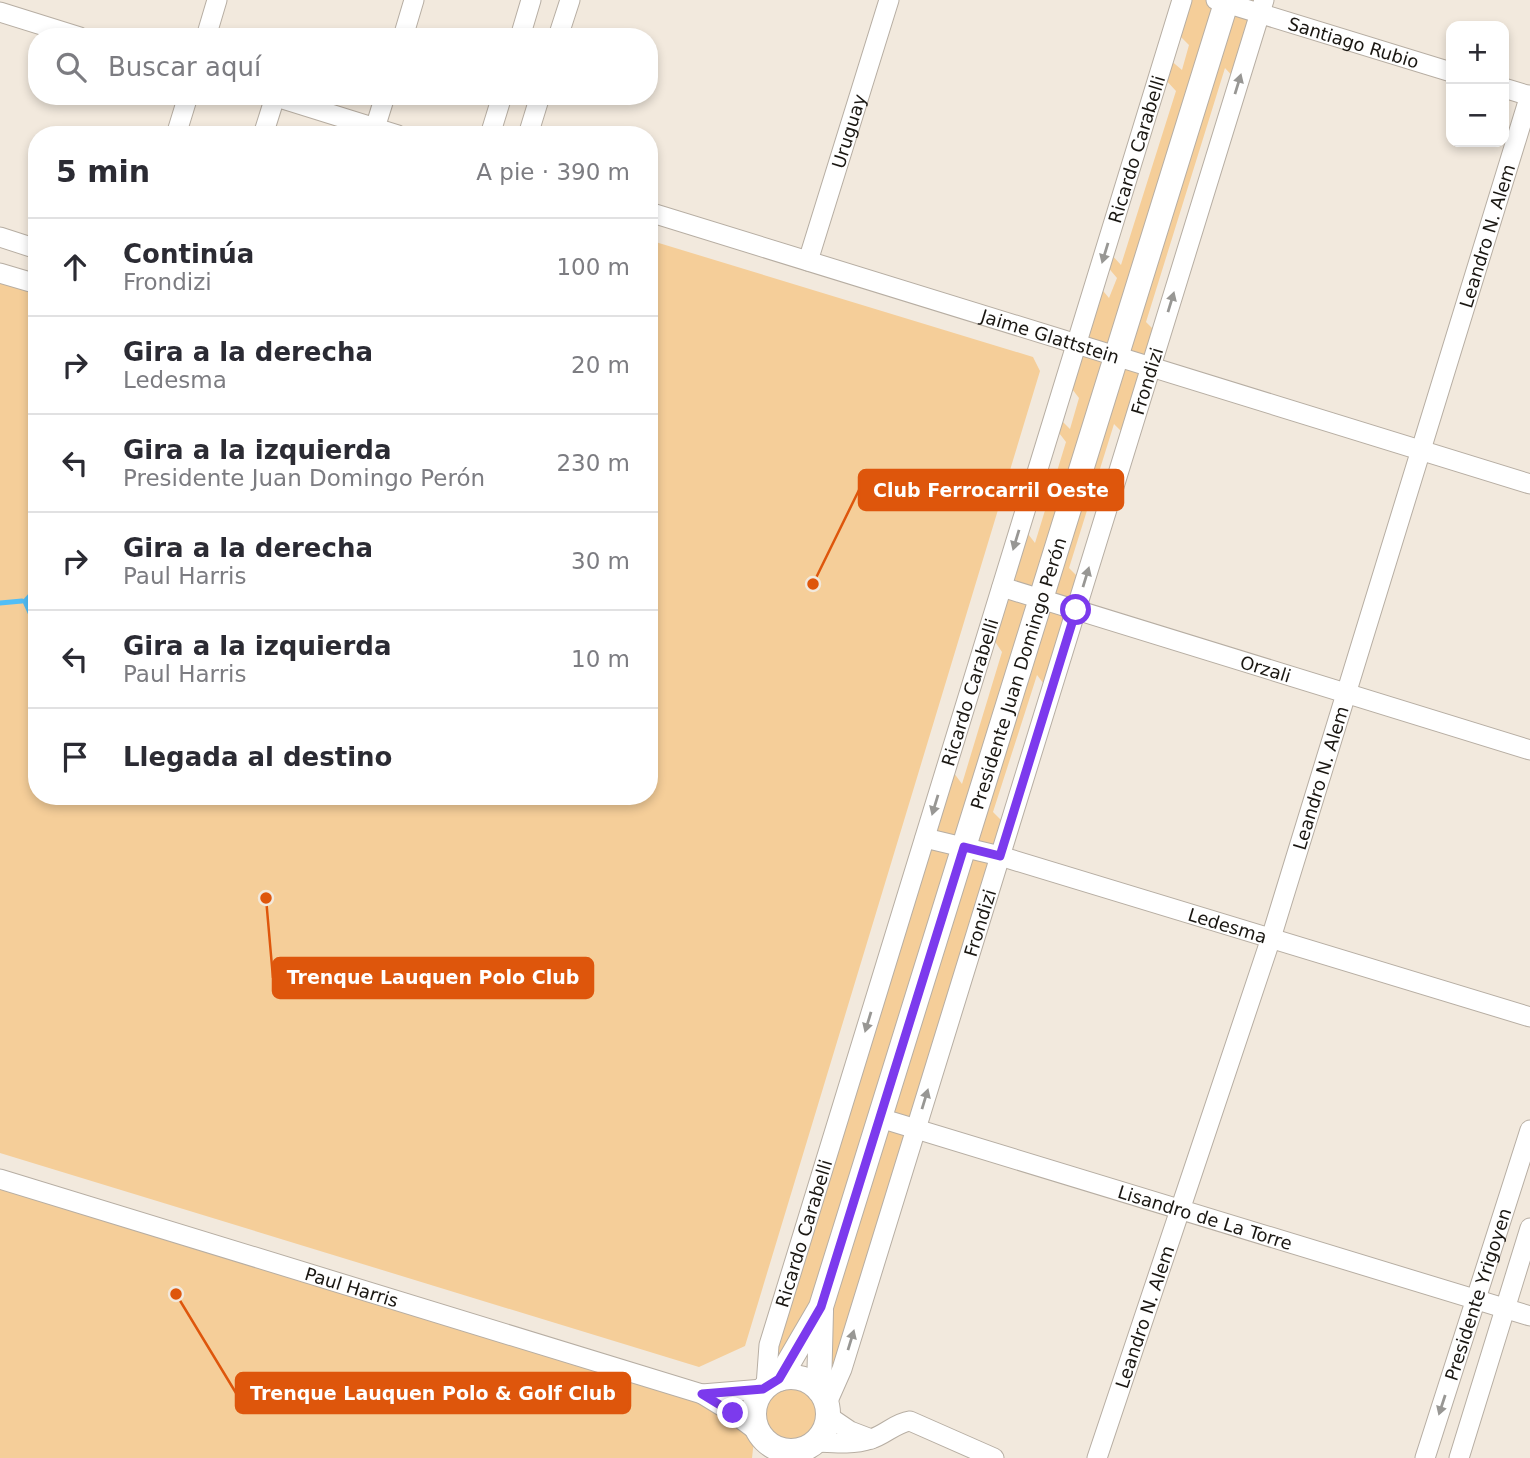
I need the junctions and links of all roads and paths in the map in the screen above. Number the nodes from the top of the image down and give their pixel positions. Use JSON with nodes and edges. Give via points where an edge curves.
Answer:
{"nodes":[{"id":1,"x":217,"y":0,"type":"edge"},
{"id":2,"x":414,"y":0,"type":"edge"},
{"id":3,"x":531,"y":0,"type":"edge"},
{"id":4,"x":570,"y":0,"type":"edge"},
{"id":5,"x":889,"y":0,"type":"edge"},
{"id":6,"x":1182,"y":0,"type":"edge"},
{"id":7,"x":1223,"y":1,"type":"edge"},
{"id":8,"x":1262,"y":7,"type":"edge"},
{"id":9,"x":0,"y":12,"type":"edge"},
{"id":10,"x":51,"y":28,"type":"edge"},
{"id":11,"x":209,"y":28,"type":"edge"},
{"id":12,"x":406,"y":28,"type":"edge"},
{"id":13,"x":523,"y":28,"type":"edge"},
{"id":14,"x":561,"y":28,"type":"edge"},
{"id":15,"x":1446,"y":70,"type":"edge"},
{"id":16,"x":1509,"y":90,"type":"edge"},
{"id":17,"x":1530,"y":96,"type":"edge"},
{"id":18,"x":185,"y":105,"type":"edge"},
{"id":19,"x":272,"y":105,"type":"edge"},
{"id":20,"x":300,"y":105,"type":"edge"},
{"id":21,"x":382,"y":105,"type":"edge"},
{"id":22,"x":499,"y":105,"type":"edge"},
{"id":23,"x":537,"y":105,"type":"edge"},
{"id":24,"x":179,"y":126,"type":"edge"},
{"id":25,"x":266,"y":126,"type":"edge"},
{"id":26,"x":368,"y":126,"type":"edge"},
{"id":27,"x":376,"y":126,"type":"edge"},
{"id":28,"x":493,"y":126,"type":"edge"},
{"id":29,"x":531,"y":126,"type":"edge"},
{"id":30,"x":658,"y":215,"type":"edge"},
{"id":31,"x":0,"y":237,"type":"edge"},
{"id":32,"x":28,"y":246,"type":"edge"},
{"id":33,"x":808,"y":261,"type":"junction"},
{"id":34,"x":0,"y":273,"type":"edge"},
{"id":35,"x":28,"y":281,"type":"edge"},
{"id":36,"x":1077,"y":344,"type":"junction"},
{"id":37,"x":1116,"y":356,"type":"junction"},
{"id":38,"x":1151,"y":367,"type":"junction"},
{"id":39,"x":1421,"y":450,"type":"junction"},
{"id":40,"x":1530,"y":484,"type":"edge"},
{"id":41,"x":1002,"y":587,"type":"junction"},
{"id":42,"x":1041,"y":599,"type":"junction"},
{"id":43,"x":1076,"y":610,"type":"junction"},
{"id":44,"x":1346,"y":693,"type":"junction"},
{"id":45,"x":1530,"y":750,"type":"edge"},
{"id":46,"x":925,"y":838,"type":"junction"},
{"id":47,"x":964,"y":847,"type":"junction"},
{"id":48,"x":1000,"y":856,"type":"junction"},
{"id":49,"x":1271,"y":938,"type":"junction"},
{"id":50,"x":1530,"y":1017,"type":"edge"},
{"id":51,"x":880,"y":1118,"type":"junction"},
{"id":52,"x":916,"y":1129,"type":"junction"},
{"id":53,"x":1530,"y":1130,"type":"edge"},
{"id":54,"x":0,"y":1179,"type":"edge"},
{"id":55,"x":1180,"y":1208,"type":"junction"},
{"id":56,"x":1530,"y":1228,"type":"edge"},
{"id":57,"x":1476,"y":1299,"type":"junction"},
{"id":58,"x":821,"y":1307,"type":"junction"},
{"id":59,"x":1505,"y":1308,"type":"junction"},
{"id":60,"x":1530,"y":1316,"type":"edge"},
{"id":61,"x":770,"y":1385,"type":"junction"},
{"id":62,"x":702,"y":1394,"type":"junction"},
{"id":63,"x":825,"y":1403,"type":"junction"},
{"id":64,"x":872,"y":1439,"type":"junction"},
{"id":65,"x":761,"y":1442,"type":"edge"},
{"id":66,"x":807,"y":1451,"type":"edge"},
{"id":67,"x":994,"y":1458,"type":"edge"},
{"id":68,"x":1097,"y":1458,"type":"edge"},
{"id":69,"x":1425,"y":1458,"type":"edge"},
{"id":70,"x":1459,"y":1458,"type":"edge"}],
"edges":[{"from":1,"to":11,"type":"street"},
{"from":2,"to":12,"type":"street"},
{"from":3,"to":13,"type":"street"},
{"from":4,"to":14,"type":"street"},
{"from":5,"to":33,"type":"street","name":"Uruguay"},
{"from":6,"to":36,"type":"street","name":"Ricardo Carabelli","one_way":true},
{"from":7,"to":8,"type":"street","name":"Santiago Rubio"},
{"from":7,"to":37,"type":"main road","name":"Presidente Juan Domingo Perón"},
{"from":8,"to":15,"type":"street","name":"Santiago Rubio"},
{"from":38,"to":8,"type":"street","name":"Frondizi","one_way":true},
{"from":9,"to":10,"type":"street"},
{"from":16,"to":17,"type":"street"},
{"from":17,"to":39,"type":"street","name":"Leandro N. Alem"},
{"from":18,"to":24,"type":"street"},
{"from":19,"to":25,"type":"street"},
{"from":20,"to":26,"type":"street"},
{"from":21,"to":27,"type":"street"},
{"from":22,"to":28,"type":"street"},
{"from":23,"to":29,"type":"street"},
{"from":30,"to":33,"type":"street","name":"Jaime Glattstein"},
{"from":31,"to":32,"type":"street"},
{"from":33,"to":36,"type":"street","name":"Jaime Glattstein"},
{"from":34,"to":35,"type":"street"},
{"from":36,"to":37,"type":"street","name":"Jaime Glattstein"},
{"from":36,"to":41,"type":"street","name":"Ricardo Carabelli","one_way":true},
{"from":37,"to":38,"type":"street","name":"Jaime Glattstein"},
{"from":37,"to":42,"type":"main road","name":"Presidente Juan Domingo Perón"},
{"from":38,"to":39,"type":"street","name":"Jaime Glattstein"},
{"from":43,"to":38,"type":"street","name":"Frondizi","one_way":true},
{"from":39,"to":40,"type":"street","name":"Jaime Glattstein"},
{"from":39,"to":44,"type":"street","name":"Leandro N. Alem"},
{"from":41,"to":42,"type":"street","name":"Orzali"},
{"from":41,"to":46,"type":"street","name":"Ricardo Carabelli","one_way":true},
{"from":42,"to":43,"type":"street","name":"Orzali"},
{"from":42,"to":47,"type":"main road","name":"Presidente Juan Domingo Perón"},
{"from":43,"to":44,"type":"street","name":"Orzali"},
{"from":43,"to":48,"type":"street","name":"Frondizi"},
{"from":44,"to":45,"type":"street","name":"Orzali"},
{"from":44,"to":49,"type":"street","name":"Leandro N. Alem"},
{"from":46,"to":47,"type":"street","name":"Ledesma"},
{"from":46,"to":61,"type":"street","name":"Ricardo Carabelli","one_way":true,"via":[[769,1345]]},
{"from":47,"to":48,"type":"street","name":"Ledesma"},
{"from":47,"to":51,"type":"main road","name":"Presidente Juan Domingo Perón"},
{"from":48,"to":49,"type":"street","name":"Ledesma"},
{"from":52,"to":48,"type":"street","name":"Frondizi","one_way":true},
{"from":49,"to":50,"type":"street","name":"Ledesma"},
{"from":49,"to":55,"type":"street","name":"Leandro N. Alem"},
{"from":51,"to":52,"type":"street","name":"Lisandro de La Torre"},
{"from":51,"to":58,"type":"main road","name":"Presidente Juan Domingo Perón"},
{"from":52,"to":55,"type":"street","name":"Lisandro de La Torre"},
{"from":63,"to":52,"type":"street","name":"Frondizi","one_way":true,"via":[[842,1369]]},
{"from":53,"to":57,"type":"street","name":"Presidente Yrigoyen"},
{"from":54,"to":62,"type":"street","name":"Paul Harris"},
{"from":55,"to":57,"type":"street","name":"Lisandro de La Torre"},
{"from":55,"to":68,"type":"street","name":"Leandro N. Alem"},
{"from":56,"to":59,"type":"street","name":"Presidente Yrigoyen"},
{"from":57,"to":59,"type":"street","name":"Lisandro de La Torre"},
{"from":57,"to":69,"type":"street","name":"Presidente Yrigoyen","one_way":true},
{"from":58,"to":61,"type":"main road","name":"Presidente Juan Domingo Perón"},
{"from":58,"to":63,"type":"main road","name":"Presidente Juan Domingo Perón"},
{"from":59,"to":60,"type":"street","name":"Lisandro de La Torre"},
{"from":59,"to":70,"type":"street","name":"Presidente Yrigoyen"},
{"from":61,"to":62,"type":"street","name":"Paul Harris"},
{"from":61,"to":63,"type":"main road","via":[[801,1378]]},
{"from":61,"to":65,"type":"main road","via":[[754,1409]]},
{"from":62,"to":65,"type":"street","name":"Paul Harris","via":[[733,1413]]},
{"from":63,"to":64,"type":"street","via":[[850,1432]]},
{"from":63,"to":66,"type":"main road","via":[[826,1426]]},
{"from":64,"to":66,"type":"street"},
{"from":64,"to":67,"type":"street","via":[[910,1420]]},
{"from":65,"to":66,"type":"main road","via":[[780,1450]]}]}
